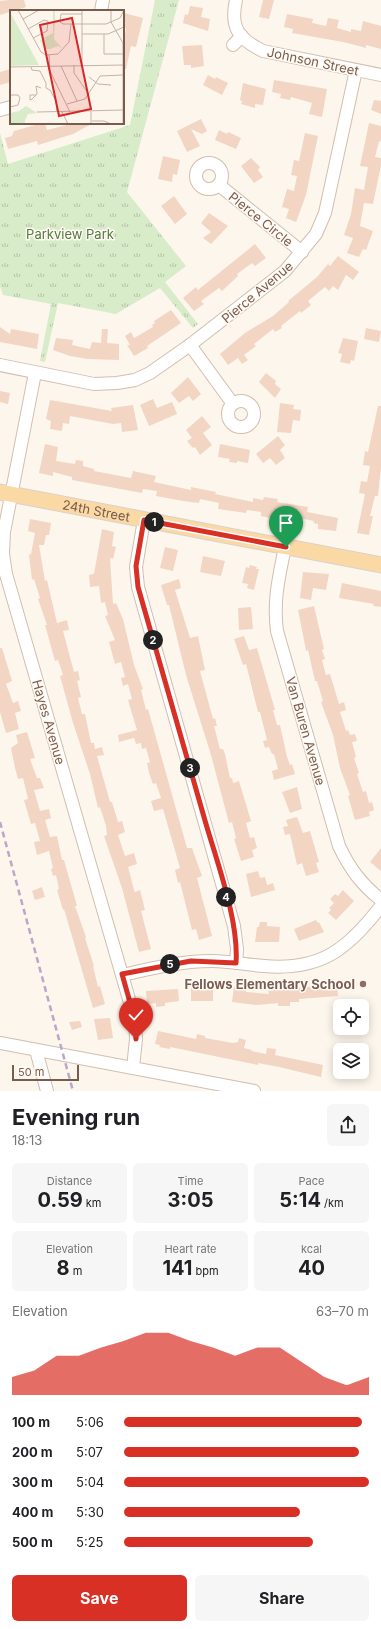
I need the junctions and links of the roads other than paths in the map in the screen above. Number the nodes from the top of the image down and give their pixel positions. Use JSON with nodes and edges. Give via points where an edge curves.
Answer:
{"nodes":[{"id":1,"x":103,"y":0,"type":"edge"},
{"id":2,"x":236,"y":0,"type":"edge"},
{"id":3,"x":101,"y":10,"type":"edge"},
{"id":4,"x":242,"y":36,"type":"junction"},
{"id":5,"x":233,"y":45,"type":"dead end"},
{"id":6,"x":356,"y":70,"type":"junction"},
{"id":7,"x":381,"y":75,"type":"edge"},
{"id":8,"x":10,"y":107,"type":"edge"},
{"id":9,"x":0,"y":110,"type":"edge"},
{"id":10,"x":219,"y":185,"type":"dead end"},
{"id":11,"x":302,"y":252,"type":"junction"},
{"id":12,"x":190,"y":346,"type":"junction"},
{"id":13,"x":0,"y":365,"type":"edge"},
{"id":14,"x":35,"y":373,"type":"junction"},
{"id":15,"x":233,"y":404,"type":"dead end"},
{"id":16,"x":6,"y":493,"type":"edge"},
{"id":17,"x":144,"y":520,"type":"junction"},
{"id":18,"x":286,"y":547,"type":"junction"},
{"id":19,"x":381,"y":565,"type":"edge"},
{"id":20,"x":381,"y":900,"type":"edge"},
{"id":21,"x":381,"y":906,"type":"edge"},
{"id":22,"x":236,"y":963,"type":"junction"},
{"id":23,"x":122,"y":974,"type":"junction"},
{"id":24,"x":0,"y":1043,"type":"edge"},
{"id":25,"x":36,"y":1050,"type":"junction"},
{"id":26,"x":133,"y":1068,"type":"junction"},
{"id":27,"x":48,"y":1091,"type":"edge"},
{"id":28,"x":254,"y":1091,"type":"edge"}],
"edges":[{"from":1,"to":3,"type":"street"},
{"from":2,"to":4,"type":"street","name":"Johnson Street","via":[[233,15],[235,28]]},
{"from":4,"to":5,"type":"street"},
{"from":4,"to":6,"type":"street","name":"Johnson Street","via":[[250,45],[263,51]]},
{"from":6,"to":7,"type":"street","name":"Johnson Street"},
{"from":6,"to":11,"type":"street","name":"Pierce Avenue","via":[[325,213],[316,234]]},
{"from":8,"to":9,"type":"street"},
{"from":10,"to":11,"type":"street","name":"Pierce Circle"},
{"from":11,"to":12,"type":"street","name":"Pierce Avenue","via":[[285,271]]},
{"from":12,"to":14,"type":"street","name":"Pierce Avenue","via":[[135,380],[94,384]]},
{"from":12,"to":15,"type":"street"},
{"from":13,"to":14,"type":"street","name":"Pierce Avenue"},
{"from":14,"to":16,"type":"street","name":"Hayes Avenue"},
{"from":16,"to":17,"type":"main road","name":"24th Street"},
{"from":16,"to":23,"type":"street","name":"Hayes Avenue","via":[[3,554],[6,574]]},
{"from":17,"to":18,"type":"main road","name":"24th Street"},
{"from":17,"to":22,"type":"street","via":[[136,566],[138,587],[234,926]]},
{"from":18,"to":19,"type":"main road","name":"24th Street"},
{"from":18,"to":20,"type":"street","name":"Van Buren Avenue","via":[[275,598],[274,612],[278,631],[339,846],[354,875]]},
{"from":21,"to":22,"type":"street","via":[[364,928],[343,948],[317,962],[282,967]]},
{"from":22,"to":23,"type":"street","via":[[191,961]]},
{"from":23,"to":26,"type":"street","name":"Hayes Avenue","via":[[135,1020]]},
{"from":24,"to":25,"type":"street"},
{"from":25,"to":26,"type":"street"},
{"from":25,"to":27,"type":"street"},
{"from":26,"to":28,"type":"street"}]}
